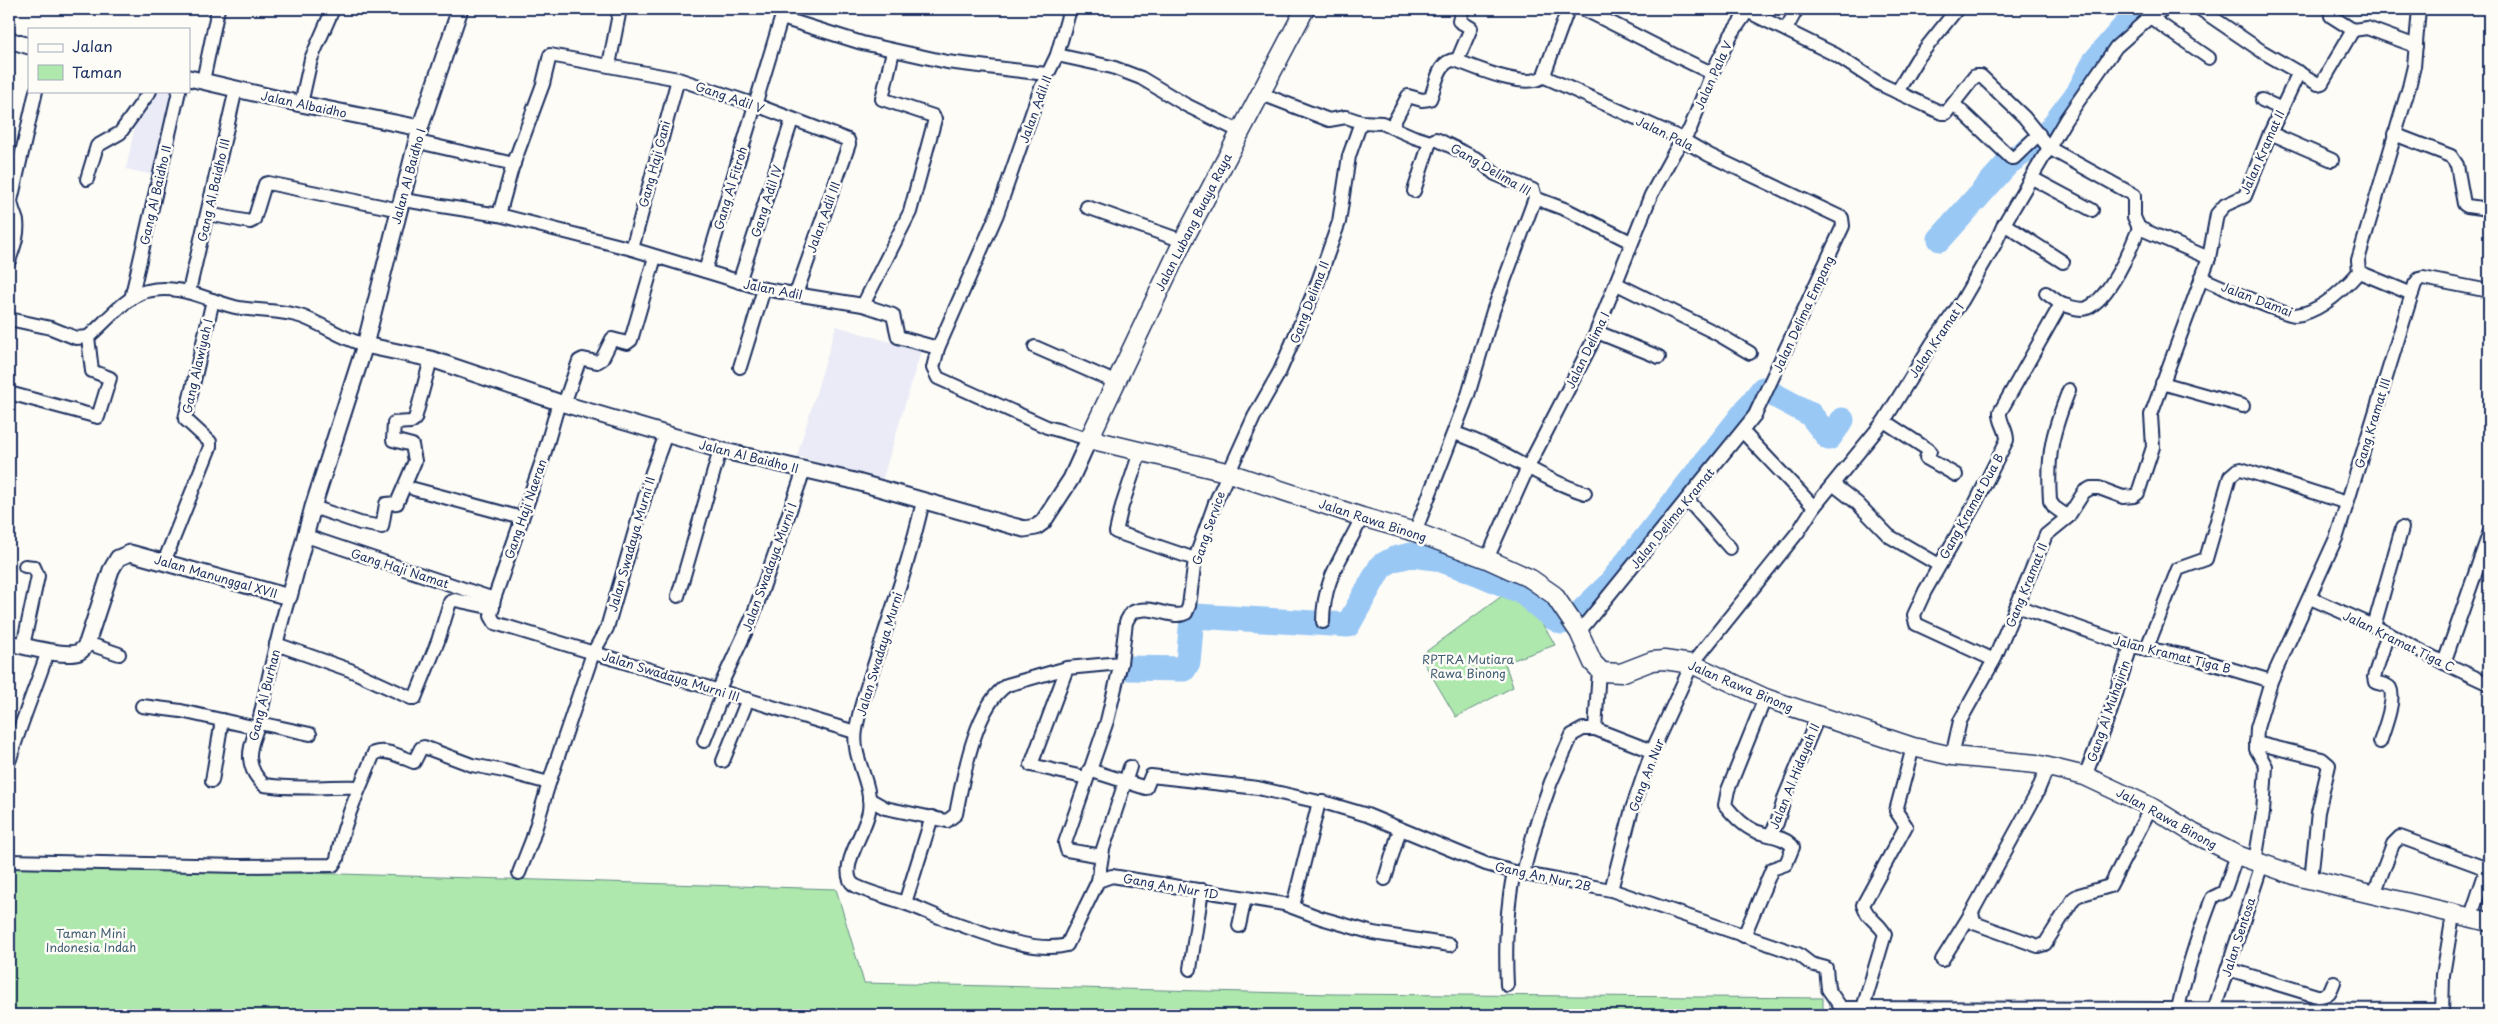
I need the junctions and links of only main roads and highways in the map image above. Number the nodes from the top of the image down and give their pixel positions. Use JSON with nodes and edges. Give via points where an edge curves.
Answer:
{"nodes":[{"id":1,"x":1305,"y":9,"type":"edge"},
{"id":2,"x":1089,"y":439,"type":"joint"},
{"id":3,"x":2489,"y":922,"type":"edge"}],
"edges":[{"from":1,"to":2,"type":"main road","name":"Jalan Lubang Buaya Raya","via":[[1182,241]]},
{"from":2,"to":3,"type":"main road","name":"Jalan Rawa Binong","via":[[1228,473],[1488,558],[1548,590],[1560,601],[1599,670],[1621,673],[1664,660],[1692,664],[1765,698],[1913,747],[1952,756],[2048,766],[2085,776],[2151,807],[2237,855],[2311,880]]}]}
